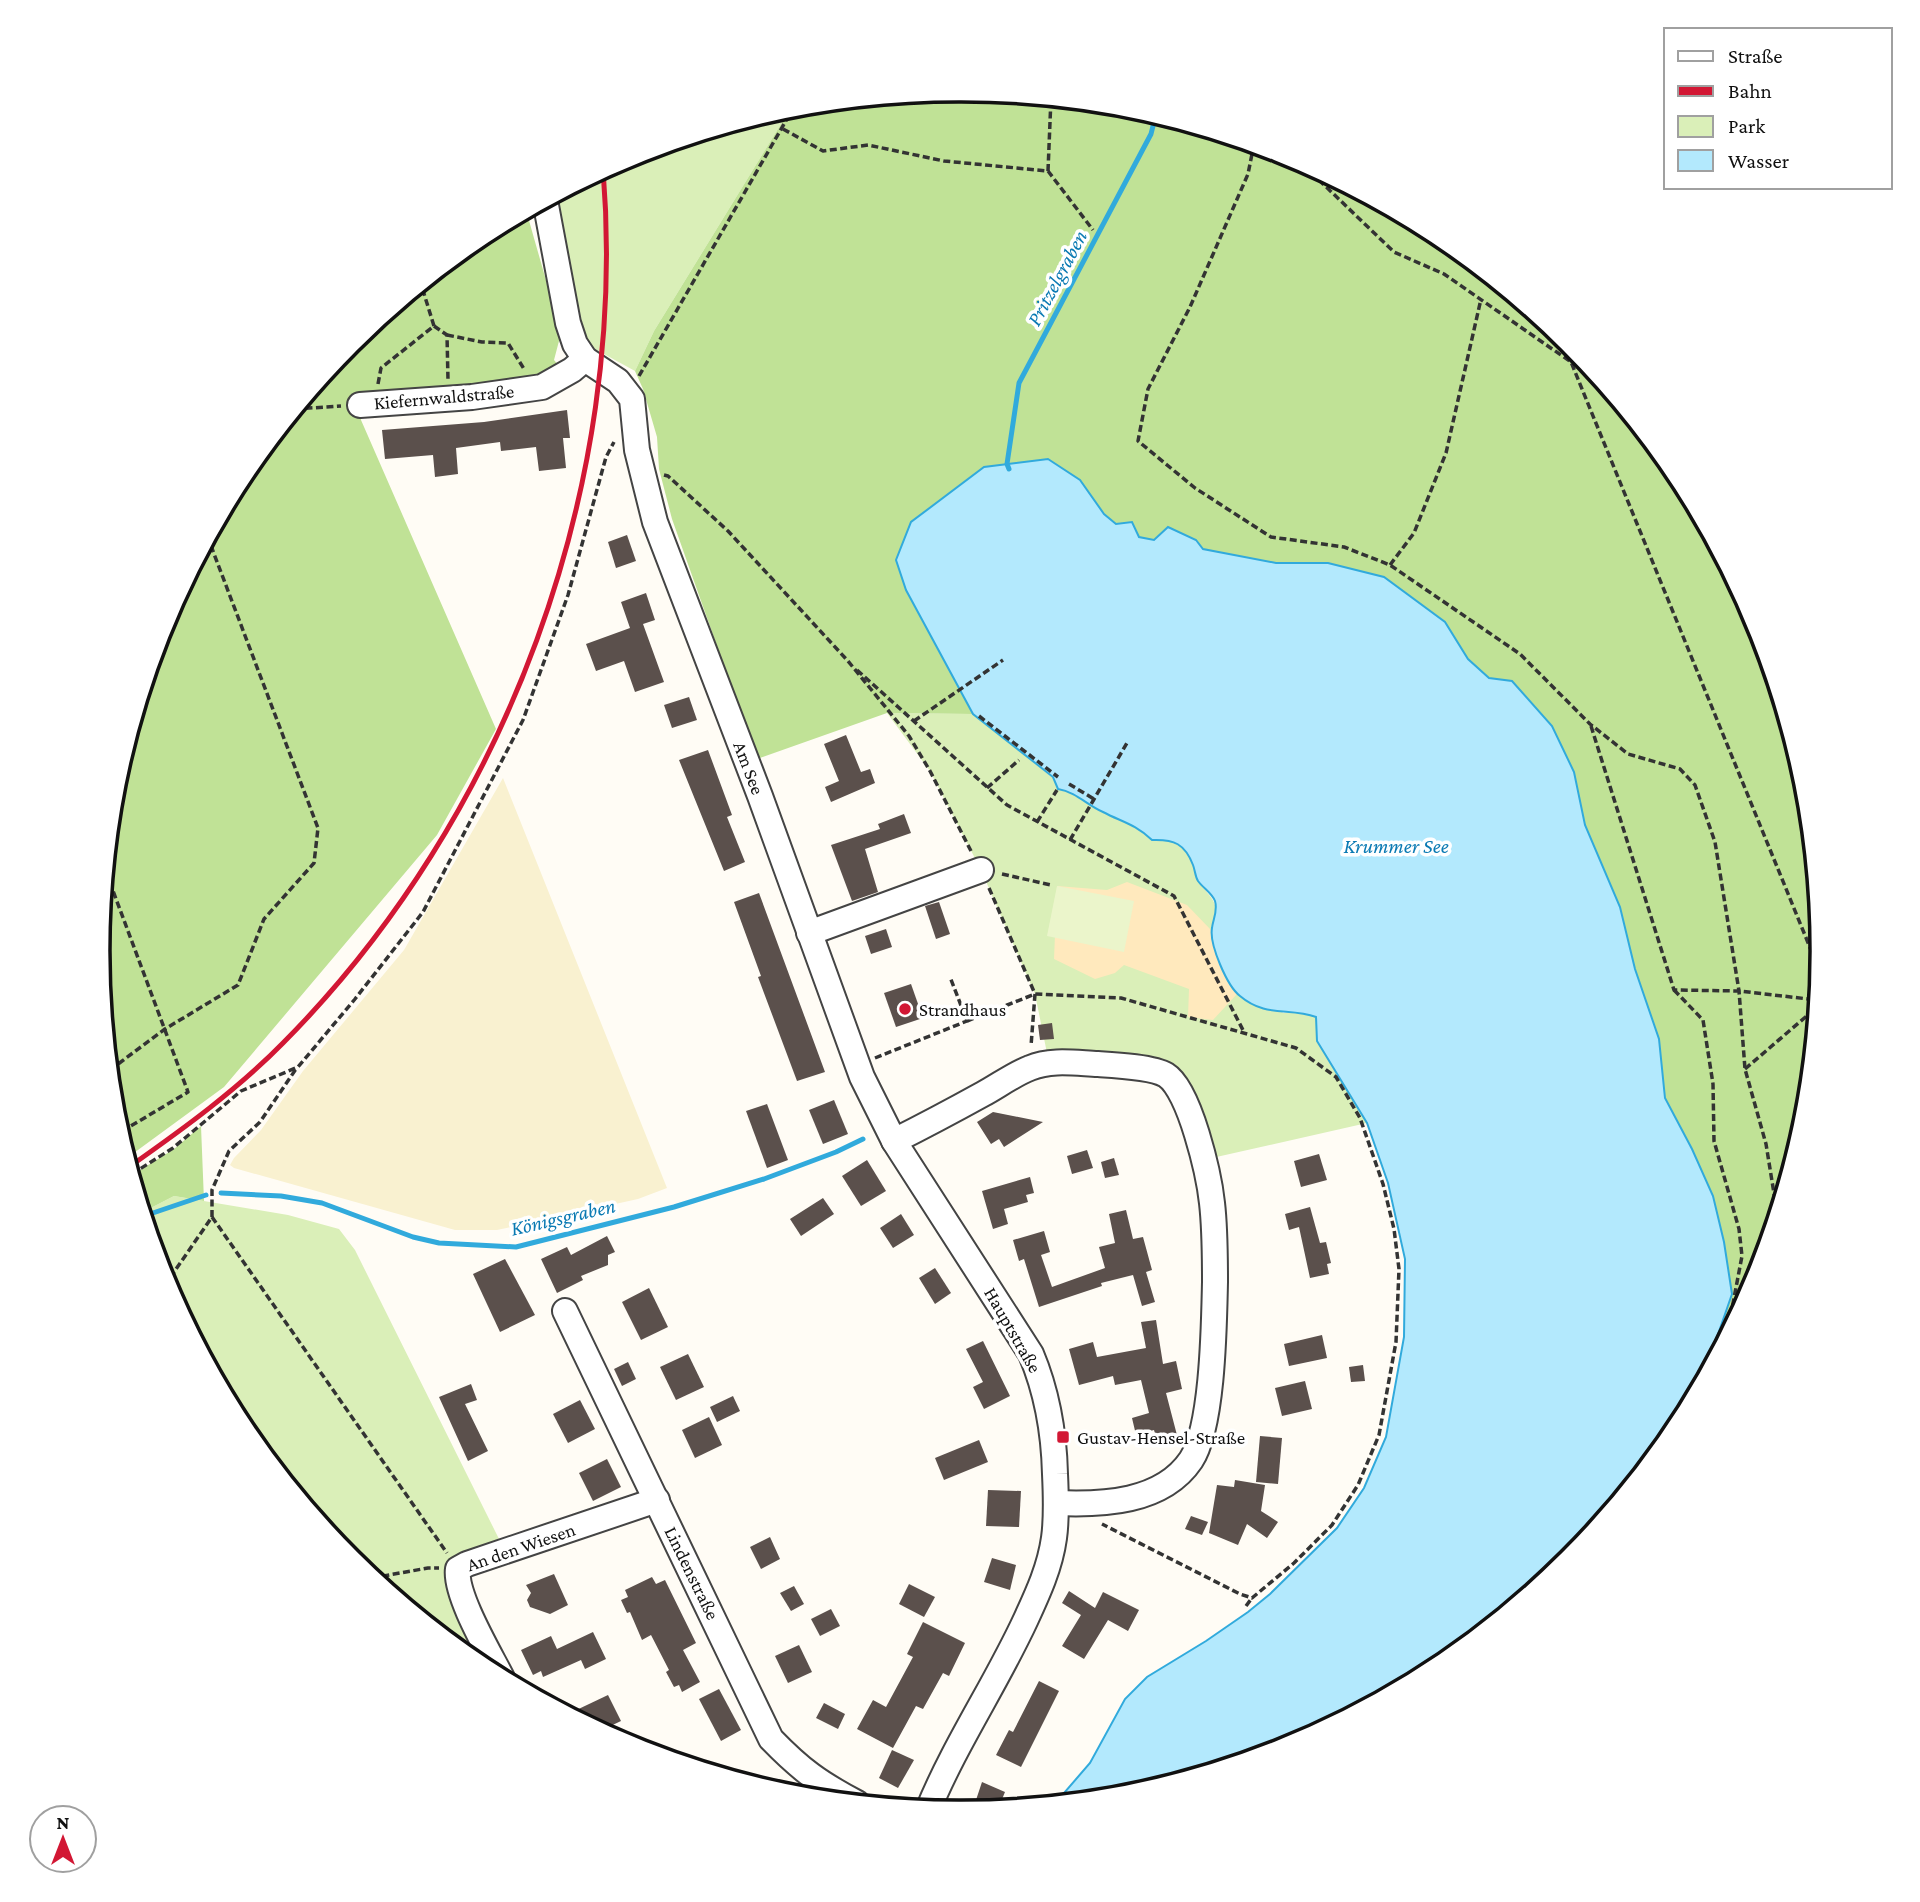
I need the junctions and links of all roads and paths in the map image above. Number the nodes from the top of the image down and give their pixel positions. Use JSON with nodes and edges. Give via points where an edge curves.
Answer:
{"nodes":[{"id":1,"x":1051,"y":107,"type":"edge"},
{"id":2,"x":787,"y":119,"type":"edge"},
{"id":3,"x":783,"y":128,"type":"junction"},
{"id":4,"x":1252,"y":154,"type":"edge"},
{"id":5,"x":1048,"y":171,"type":"junction"},
{"id":6,"x":1322,"y":182,"type":"edge"},
{"id":7,"x":547,"y":209,"type":"edge"},
{"id":8,"x":1093,"y":230,"type":"dead end"},
{"id":9,"x":424,"y":293,"type":"edge"},
{"id":10,"x":1481,"y":299,"type":"junction"},
{"id":11,"x":434,"y":326,"type":"junction"},
{"id":12,"x":447,"y":335,"type":"junction"},
{"id":13,"x":585,"y":359,"type":"junction"},
{"id":14,"x":535,"y":388,"type":"junction"},
{"id":15,"x":624,"y":388,"type":"junction"},
{"id":16,"x":448,"y":399,"type":"junction"},
{"id":17,"x":367,"y":404,"type":"junction"},
{"id":18,"x":307,"y":408,"type":"edge"},
{"id":19,"x":606,"y":457,"type":"dead end"},
{"id":20,"x":660,"y":475,"type":"dead end"},
{"id":21,"x":212,"y":549,"type":"edge"},
{"id":22,"x":1390,"y":565,"type":"junction"},
{"id":23,"x":1003,"y":660,"type":"dead end"},
{"id":24,"x":848,"y":661,"type":"junction"},
{"id":25,"x":979,"y":716,"type":"dead end"},
{"id":26,"x":914,"y":721,"type":"junction"},
{"id":27,"x":1590,"y":723,"type":"junction"},
{"id":28,"x":1127,"y":743,"type":"dead end"},
{"id":29,"x":1019,"y":760,"type":"dead end"},
{"id":30,"x":1058,"y":777,"type":"dead end"},
{"id":31,"x":1069,"y":784,"type":"dead end"},
{"id":32,"x":987,"y":788,"type":"junction"},
{"id":33,"x":1057,"y":790,"type":"dead end"},
{"id":34,"x":1095,"y":800,"type":"junction"},
{"id":35,"x":1037,"y":822,"type":"junction"},
{"id":36,"x":1070,"y":839,"type":"junction"},
{"id":37,"x":981,"y":870,"type":"junction"},
{"id":38,"x":1051,"y":885,"type":"dead end"},
{"id":39,"x":113,"y":889,"type":"edge"},
{"id":40,"x":809,"y":933,"type":"junction"},
{"id":41,"x":1810,"y":947,"type":"edge"},
{"id":42,"x":950,"y":977,"type":"dead end"},
{"id":43,"x":1674,"y":990,"type":"junction"},
{"id":44,"x":1739,"y":991,"type":"junction"},
{"id":45,"x":1035,"y":994,"type":"junction"},
{"id":46,"x":1808,"y":999,"type":"edge"},
{"id":47,"x":1807,"y":1016,"type":"edge"},
{"id":48,"x":967,"y":1021,"type":"junction"},
{"id":49,"x":165,"y":1028,"type":"junction"},
{"id":50,"x":1244,"y":1032,"type":"junction"},
{"id":51,"x":118,"y":1064,"type":"edge"},
{"id":52,"x":857,"y":1065,"type":"junction"},
{"id":53,"x":298,"y":1067,"type":"junction"},
{"id":54,"x":1029,"y":1068,"type":"junction"},
{"id":55,"x":1745,"y":1069,"type":"junction"},
{"id":56,"x":129,"y":1127,"type":"edge"},
{"id":57,"x":894,"y":1141,"type":"junction"},
{"id":58,"x":139,"y":1170,"type":"edge"},
{"id":59,"x":1774,"y":1193,"type":"edge"},
{"id":60,"x":212,"y":1217,"type":"junction"},
{"id":61,"x":174,"y":1273,"type":"edge"},
{"id":62,"x":1733,"y":1302,"type":"edge"},
{"id":63,"x":565,"y":1311,"type":"dead end"},
{"id":64,"x":657,"y":1500,"type":"junction"},
{"id":65,"x":1065,"y":1503,"type":"junction"},
{"id":66,"x":458,"y":1569,"type":"junction"},
{"id":67,"x":385,"y":1576,"type":"edge"},
{"id":68,"x":1252,"y":1598,"type":"junction"},
{"id":69,"x":1246,"y":1606,"type":"dead end"},
{"id":70,"x":493,"y":1660,"type":"edge"},
{"id":71,"x":835,"y":1791,"type":"edge"},
{"id":72,"x":933,"y":1800,"type":"edge"}],
"edges":[{"from":1,"to":5,"type":"path"},
{"from":2,"to":3,"type":"path"},
{"from":3,"to":5,"type":"path","via":[[823,151],[868,145],[944,161]]},
{"from":3,"to":15,"type":"path","via":[[644,369]]},
{"from":4,"to":22,"type":"path","via":[[1248,174],[1147,389],[1138,441],[1195,488],[1271,537],[1345,547]]},
{"from":5,"to":8,"type":"path"},
{"from":6,"to":10,"type":"path","via":[[1394,252],[1444,274]]},
{"from":7,"to":13,"type":"street","via":[[568,323]]},
{"from":9,"to":11,"type":"path"},
{"from":10,"to":22,"type":"path","via":[[1447,453],[1415,533]]},
{"from":10,"to":41,"type":"path","via":[[1571,362]]},
{"from":11,"to":12,"type":"path"},
{"from":11,"to":17,"type":"path","via":[[381,368]]},
{"from":12,"to":14,"type":"path","via":[[508,343]]},
{"from":12,"to":16,"type":"path"},
{"from":13,"to":14,"type":"street","name":"Kiefernwaldstraße"},
{"from":13,"to":15,"type":"street"},
{"from":14,"to":16,"type":"street","name":"Kiefernwaldstraße"},
{"from":15,"to":40,"type":"street","name":"Am See","via":[[632,399],[637,450],[655,522]]},
{"from":16,"to":17,"type":"street","name":"Kiefernwaldstraße"},
{"from":17,"to":18,"type":"path","name":"Kiefernwaldstraße"},
{"from":19,"to":53,"type":"path","via":[[568,595],[523,720],[423,912]]},
{"from":20,"to":24,"type":"path","via":[[668,476],[728,531]]},
{"from":21,"to":49,"type":"path","via":[[318,828],[314,863],[264,919],[238,985]]},
{"from":22,"to":27,"type":"path","via":[[1520,654]]},
{"from":23,"to":26,"type":"path"},
{"from":24,"to":26,"type":"path"},
{"from":24,"to":37,"type":"path","via":[[909,736]]},
{"from":25,"to":30,"type":"path"},
{"from":26,"to":32,"type":"path"},
{"from":27,"to":43,"type":"path"},
{"from":27,"to":44,"type":"path","via":[[1628,754],[1680,769],[1695,785],[1715,842]]},
{"from":28,"to":34,"type":"path"},
{"from":29,"to":32,"type":"path"},
{"from":31,"to":34,"type":"path"},
{"from":32,"to":35,"type":"path","via":[[1007,806]]},
{"from":33,"to":35,"type":"path"},
{"from":34,"to":36,"type":"path"},
{"from":35,"to":36,"type":"path"},
{"from":36,"to":50,"type":"path","via":[[1174,896]]},
{"from":37,"to":38,"type":"path"},
{"from":37,"to":40,"type":"street"},
{"from":37,"to":45,"type":"path"},
{"from":39,"to":49,"type":"path"},
{"from":40,"to":52,"type":"street","name":"Am See"},
{"from":42,"to":48,"type":"path"},
{"from":43,"to":44,"type":"path"},
{"from":43,"to":62,"type":"path","via":[[1703,1020],[1713,1084],[1714,1141],[1742,1256]]},
{"from":44,"to":46,"type":"path"},
{"from":44,"to":55,"type":"path"},
{"from":45,"to":48,"type":"path"},
{"from":45,"to":50,"type":"path","via":[[1121,998]]},
{"from":45,"to":54,"type":"path"},
{"from":47,"to":55,"type":"path"},
{"from":48,"to":52,"type":"path"},
{"from":49,"to":51,"type":"path"},
{"from":49,"to":56,"type":"path","via":[[188,1092]]},
{"from":50,"to":68,"type":"path","via":[[1296,1048],[1336,1077],[1360,1118],[1383,1184],[1399,1269],[1396,1342],[1379,1436],[1358,1485],[1332,1525]]},
{"from":52,"to":57,"type":"street","name":"Am See"},
{"from":53,"to":58,"type":"path","via":[[242,1091]]},
{"from":53,"to":60,"type":"path","via":[[260,1122],[229,1151],[212,1190]]},
{"from":54,"to":57,"type":"street"},
{"from":54,"to":65,"type":"street","via":[[1049,1063],[1119,1065],[1164,1074],[1186,1103],[1212,1200],[1214,1296],[1208,1407],[1191,1460],[1172,1480],[1148,1493],[1121,1501]]},
{"from":55,"to":59,"type":"path"},
{"from":57,"to":65,"type":"street","name":"Hauptstraße","via":[[1031,1354],[1048,1405]]},
{"from":60,"to":61,"type":"path"},
{"from":60,"to":66,"type":"path"},
{"from":63,"to":64,"type":"street","name":"Lindenstraße"},
{"from":64,"to":66,"type":"street","name":"An den Wiesen"},
{"from":64,"to":71,"type":"street","name":"Lindenstraße","via":[[771,1739],[798,1767]]},
{"from":65,"to":68,"type":"path"},
{"from":65,"to":72,"type":"street","name":"Hauptstraße","via":[[1040,1588]]},
{"from":66,"to":67,"type":"path","via":[[428,1568]]},
{"from":66,"to":70,"type":"street","name":"An den Wiesen","via":[[461,1594]]},
{"from":68,"to":69,"type":"path"}]}
